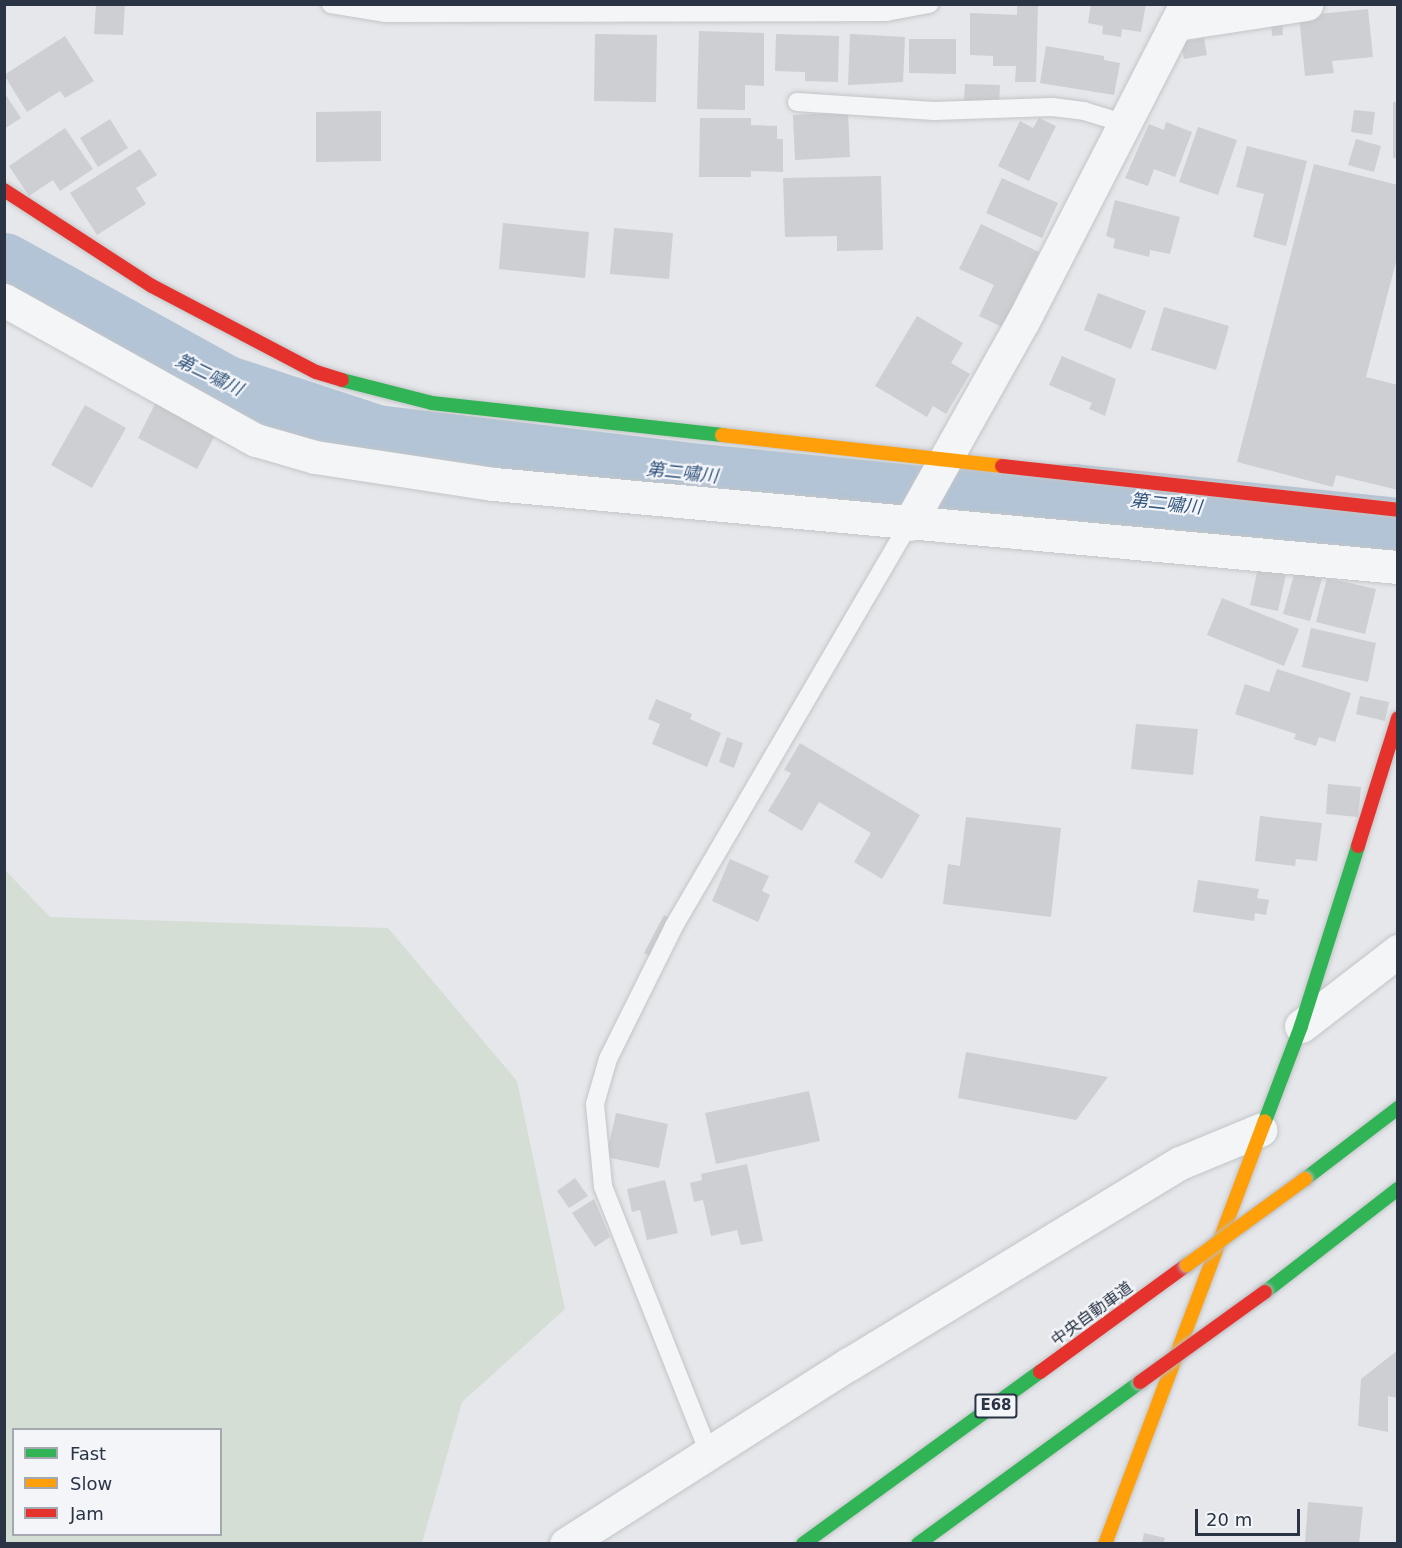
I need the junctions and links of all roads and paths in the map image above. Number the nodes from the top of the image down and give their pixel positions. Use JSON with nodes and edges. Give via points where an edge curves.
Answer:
{"nodes":[{"id":1,"x":331,"y":4,"type":"edge"},
{"id":2,"x":928,"y":4,"type":"edge"},
{"id":3,"x":1306,"y":4,"type":"edge"},
{"id":4,"x":1181,"y":14,"type":"edge"},
{"id":5,"x":797,"y":102,"type":"dead end"},
{"id":6,"x":1126,"y":124,"type":"junction"},
{"id":7,"x":4,"y":190,"type":"edge"},
{"id":8,"x":4,"y":300,"type":"edge"},
{"id":9,"x":940,"y":465,"type":"junction"},
{"id":10,"x":1398,"y":510,"type":"edge"},
{"id":11,"x":913,"y":517,"type":"junction"},
{"id":12,"x":1398,"y":567,"type":"edge"},
{"id":13,"x":1398,"y":718,"type":"edge"},
{"id":14,"x":1398,"y":951,"type":"edge"},
{"id":15,"x":1301,"y":1026,"type":"junction"},
{"id":16,"x":1398,"y":1108,"type":"edge"},
{"id":17,"x":1260,"y":1130,"type":"junction"},
{"id":18,"x":1398,"y":1189,"type":"edge"},
{"id":19,"x":709,"y":1453,"type":"junction"},
{"id":20,"x":566,"y":1544,"type":"edge"},
{"id":21,"x":803,"y":1544,"type":"edge"},
{"id":22,"x":918,"y":1544,"type":"edge"},
{"id":23,"x":1105,"y":1544,"type":"edge"}],
"edges":[{"from":1,"to":2,"type":"lane","via":[[386,13],[886,12]]},
{"from":3,"to":4,"type":"street"},
{"from":4,"to":6,"type":"street"},
{"from":5,"to":6,"type":"lane","via":[[934,111],[1052,107],[1084,111]]},
{"from":6,"to":9,"type":"street","via":[[1023,321]]},
{"from":7,"to":9,"type":"main road","via":[[152,286],[316,372],[383,392],[432,403],[892,452]]},
{"from":8,"to":11,"type":"street","via":[[256,440],[315,456],[494,484]]},
{"from":9,"to":10,"type":"main road"},
{"from":9,"to":11,"type":"street"},
{"from":11,"to":12,"type":"street"},
{"from":11,"to":19,"type":"lane","via":[[674,926],[608,1059],[595,1104],[603,1186]]},
{"from":13,"to":15,"type":"main road"},
{"from":14,"to":15,"type":"street"},
{"from":15,"to":17,"type":"main road"},
{"from":16,"to":21,"type":"main road","name":"中央自動車道","number":"E68","bridge":true},
{"from":17,"to":19,"type":"street","via":[[1180,1162]]},
{"from":17,"to":23,"type":"main road"},
{"from":18,"to":22,"type":"main road","bridge":true,"via":[[1265,1292]]},
{"from":19,"to":20,"type":"street"}]}
